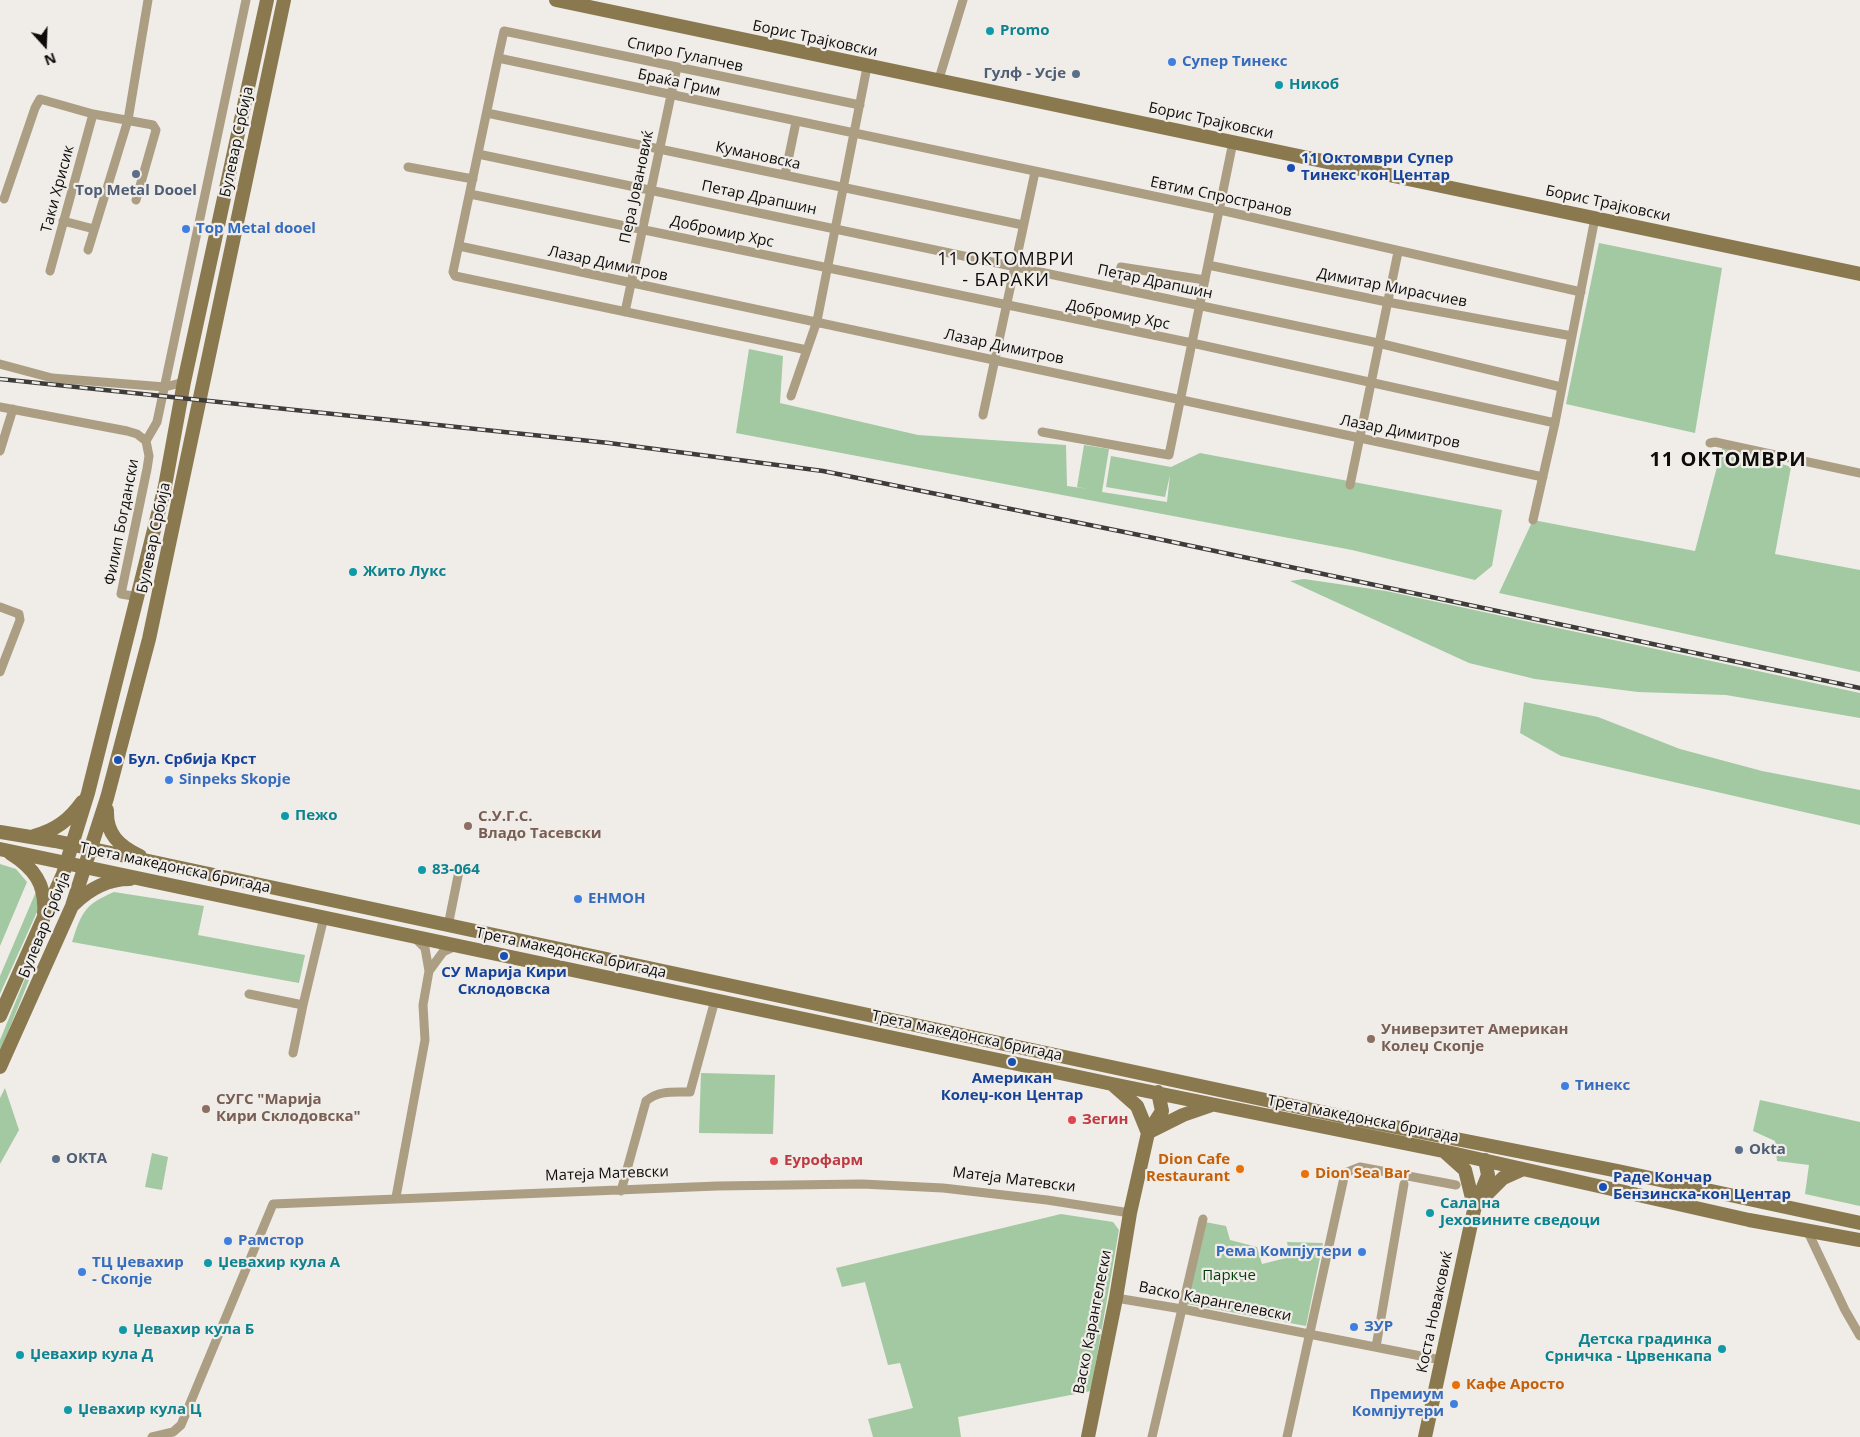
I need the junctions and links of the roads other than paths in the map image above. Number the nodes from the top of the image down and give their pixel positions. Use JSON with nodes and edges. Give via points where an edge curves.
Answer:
{"nodes":[{"id":1,"x":148,"y":0,"type":"edge"},
{"id":2,"x":246,"y":0,"type":"edge"},
{"id":3,"x":267,"y":0,"type":"edge"},
{"id":4,"x":556,"y":0,"type":"edge"},
{"id":5,"x":963,"y":0,"type":"edge"},
{"id":6,"x":284,"y":3,"type":"edge"},
{"id":7,"x":498,"y":58,"type":"junction"},
{"id":8,"x":677,"y":67,"type":"junction"},
{"id":9,"x":867,"y":67,"type":"junction"},
{"id":10,"x":938,"y":82,"type":"junction"},
{"id":11,"x":671,"y":95,"type":"junction"},
{"id":12,"x":860,"y":105,"type":"junction"},
{"id":13,"x":487,"y":113,"type":"junction"},
{"id":14,"x":93,"y":114,"type":"junction"},
{"id":15,"x":128,"y":120,"type":"junction"},
{"id":16,"x":796,"y":122,"type":"junction"},
{"id":17,"x":854,"y":135,"type":"junction"},
{"id":18,"x":1233,"y":142,"type":"junction"},
{"id":19,"x":659,"y":149,"type":"junction"},
{"id":20,"x":478,"y":154,"type":"junction"},
{"id":21,"x":408,"y":167,"type":"dead end"},
{"id":22,"x":1035,"y":172,"type":"junction"},
{"id":23,"x":785,"y":175,"type":"junction"},
{"id":24,"x":473,"y":179,"type":"junction"},
{"id":25,"x":843,"y":188,"type":"junction"},
{"id":26,"x":651,"y":190,"type":"junction"},
{"id":27,"x":470,"y":194,"type":"junction"},
{"id":28,"x":4,"y":199,"type":"dead end"},
{"id":29,"x":136,"y":200,"type":"dead end"},
{"id":30,"x":1220,"y":210,"type":"junction"},
{"id":31,"x":1595,"y":218,"type":"junction"},
{"id":32,"x":63,"y":221,"type":"junction"},
{"id":33,"x":1023,"y":225,"type":"junction"},
{"id":34,"x":835,"y":228,"type":"junction"},
{"id":35,"x":94,"y":229,"type":"junction"},
{"id":36,"x":642,"y":230,"type":"junction"},
{"id":37,"x":459,"y":246,"type":"junction"},
{"id":38,"x":88,"y":250,"type":"dead end"},
{"id":39,"x":1398,"y":252,"type":"junction"},
{"id":40,"x":1208,"y":265,"type":"junction"},
{"id":41,"x":827,"y":268,"type":"junction"},
{"id":42,"x":1014,"y":268,"type":"junction"},
{"id":43,"x":50,"y":271,"type":"dead end"},
{"id":44,"x":1860,"y":274,"type":"edge"},
{"id":45,"x":1205,"y":280,"type":"junction"},
{"id":46,"x":631,"y":282,"type":"junction"},
{"id":47,"x":1116,"y":288,"type":"junction"},
{"id":48,"x":1581,"y":292,"type":"junction"},
{"id":49,"x":1387,"y":302,"type":"junction"},
{"id":50,"x":1200,"y":305,"type":"junction"},
{"id":51,"x":1006,"y":306,"type":"junction"},
{"id":52,"x":625,"y":312,"type":"junction"},
{"id":53,"x":817,"y":322,"type":"junction"},
{"id":54,"x":1572,"y":336,"type":"junction"},
{"id":55,"x":1378,"y":343,"type":"junction"},
{"id":56,"x":1192,"y":344,"type":"junction"},
{"id":57,"x":807,"y":350,"type":"junction"},
{"id":58,"x":996,"y":359,"type":"junction"},
{"id":59,"x":0,"y":364,"type":"edge"},
{"id":60,"x":184,"y":382,"type":"junction"},
{"id":61,"x":1371,"y":383,"type":"junction"},
{"id":62,"x":165,"y":387,"type":"junction"},
{"id":63,"x":1561,"y":387,"type":"junction"},
{"id":64,"x":791,"y":396,"type":"dead end"},
{"id":65,"x":1181,"y":399,"type":"junction"},
{"id":66,"x":0,"y":407,"type":"edge"},
{"id":67,"x":13,"y":409,"type":"junction"},
{"id":68,"x":983,"y":415,"type":"dead end"},
{"id":69,"x":1555,"y":423,"type":"junction"},
{"id":70,"x":1042,"y":432,"type":"dead end"},
{"id":71,"x":1360,"y":439,"type":"junction"},
{"id":72,"x":146,"y":441,"type":"junction"},
{"id":73,"x":1710,"y":443,"type":"dead end"},
{"id":74,"x":0,"y":451,"type":"edge"},
{"id":75,"x":1860,"y":473,"type":"edge"},
{"id":76,"x":1543,"y":477,"type":"junction"},
{"id":77,"x":1350,"y":486,"type":"dead end"},
{"id":78,"x":1533,"y":520,"type":"dead end"},
{"id":79,"x":139,"y":597,"type":"junction"},
{"id":80,"x":0,"y":607,"type":"edge"},
{"id":81,"x":0,"y":672,"type":"edge"},
{"id":82,"x":88,"y":793,"type":"junction"},
{"id":83,"x":107,"y":798,"type":"junction"},
{"id":84,"x":0,"y":832,"type":"edge"},
{"id":85,"x":32,"y":836,"type":"junction"},
{"id":86,"x":73,"y":845,"type":"junction"},
{"id":87,"x":3,"y":849,"type":"edge"},
{"id":88,"x":91,"y":849,"type":"junction"},
{"id":89,"x":68,"y":862,"type":"junction"},
{"id":90,"x":156,"y":863,"type":"junction"},
{"id":91,"x":86,"y":865,"type":"junction"},
{"id":92,"x":459,"y":871,"type":"dead end"},
{"id":93,"x":150,"y":880,"type":"junction"},
{"id":94,"x":72,"y":906,"type":"junction"},
{"id":95,"x":324,"y":917,"type":"junction"},
{"id":96,"x":42,"y":924,"type":"junction"},
{"id":97,"x":448,"y":926,"type":"junction"},
{"id":98,"x":413,"y":936,"type":"junction"},
{"id":99,"x":456,"y":946,"type":"junction"},
{"id":100,"x":428,"y":971,"type":"junction"},
{"id":101,"x":249,"y":994,"type":"dead end"},
{"id":102,"x":715,"y":1000,"type":"junction"},
{"id":103,"x":303,"y":1005,"type":"junction"},
{"id":104,"x":0,"y":1016,"type":"edge"},
{"id":105,"x":293,"y":1053,"type":"dead end"},
{"id":106,"x":0,"y":1066,"type":"edge"},
{"id":107,"x":1162,"y":1077,"type":"junction"},
{"id":108,"x":1112,"y":1084,"type":"junction"},
{"id":109,"x":1158,"y":1092,"type":"junction"},
{"id":110,"x":1213,"y":1105,"type":"junction"},
{"id":111,"x":1148,"y":1133,"type":"junction"},
{"id":112,"x":1487,"y":1145,"type":"junction"},
{"id":113,"x":1443,"y":1151,"type":"junction"},
{"id":114,"x":1485,"y":1160,"type":"junction"},
{"id":115,"x":1523,"y":1169,"type":"junction"},
{"id":116,"x":1404,"y":1184,"type":"dead end"},
{"id":117,"x":1456,"y":1185,"type":"dead end"},
{"id":118,"x":621,"y":1191,"type":"junction"},
{"id":119,"x":396,"y":1197,"type":"junction"},
{"id":120,"x":1474,"y":1210,"type":"junction"},
{"id":121,"x":1130,"y":1213,"type":"junction"},
{"id":122,"x":1202,"y":1219,"type":"dead end"},
{"id":123,"x":1860,"y":1223,"type":"edge"},
{"id":124,"x":1809,"y":1235,"type":"junction"},
{"id":125,"x":1860,"y":1240,"type":"edge"},
{"id":126,"x":1116,"y":1298,"type":"junction"},
{"id":127,"x":1182,"y":1309,"type":"junction"},
{"id":128,"x":1310,"y":1334,"type":"junction"},
{"id":129,"x":1860,"y":1336,"type":"edge"},
{"id":130,"x":1376,"y":1347,"type":"junction"},
{"id":131,"x":1441,"y":1360,"type":"junction"},
{"id":132,"x":152,"y":1437,"type":"edge"},
{"id":133,"x":1088,"y":1437,"type":"edge"},
{"id":134,"x":1152,"y":1437,"type":"edge"},
{"id":135,"x":1287,"y":1437,"type":"edge"},
{"id":136,"x":1425,"y":1437,"type":"edge"}],
"edges":[{"from":1,"to":15,"type":"street"},
{"from":2,"to":62,"type":"street"},
{"from":3,"to":60,"type":"street","name":"Булевар Србија"},
{"from":4,"to":9,"type":"street","name":"Борис Трајковски"},
{"from":5,"to":10,"type":"street"},
{"from":6,"to":83,"type":"street","name":"Булевар Србија","via":[[149,639]]},
{"from":7,"to":8,"type":"street","name":"Спиро Гулапчев","via":[[504,31]]},
{"from":7,"to":11,"type":"street","name":"Браќа Грим"},
{"from":7,"to":13,"type":"street"},
{"from":8,"to":11,"type":"street","name":"Пера Јовановиќ"},
{"from":8,"to":12,"type":"street","name":"Спиро Гулапчев"},
{"from":9,"to":10,"type":"street","name":"Борис Трајковски"},
{"from":9,"to":12,"type":"street"},
{"from":10,"to":18,"type":"street","name":"Борис Трајковски"},
{"from":11,"to":16,"type":"street","name":"Браќа Грим"},
{"from":11,"to":19,"type":"street","name":"Пера Јовановиќ"},
{"from":12,"to":17,"type":"street"},
{"from":13,"to":19,"type":"street","name":"Кумановска"},
{"from":13,"to":20,"type":"street"},
{"from":14,"to":15,"type":"street"},
{"from":14,"to":28,"type":"street","via":[[40,99]]},
{"from":14,"to":32,"type":"street","name":"Таки Хрисик"},
{"from":15,"to":29,"type":"street","via":[[153,125],[156,130]]},
{"from":15,"to":35,"type":"street"},
{"from":16,"to":17,"type":"street","name":"Браќа Грим"},
{"from":16,"to":23,"type":"street"},
{"from":17,"to":22,"type":"street","name":"Евтим Спространов"},
{"from":17,"to":25,"type":"street"},
{"from":18,"to":30,"type":"street"},
{"from":18,"to":31,"type":"street","name":"Борис Трајковски"},
{"from":19,"to":23,"type":"street","name":"Кумановска"},
{"from":19,"to":26,"type":"street","name":"Пера Јовановиќ"},
{"from":20,"to":24,"type":"street"},
{"from":20,"to":26,"type":"street","name":"Петар Драпшин"},
{"from":21,"to":24,"type":"street"},
{"from":22,"to":30,"type":"street","name":"Евтим Спространов"},
{"from":22,"to":33,"type":"street"},
{"from":23,"to":25,"type":"street","name":"Кумановска"},
{"from":24,"to":27,"type":"street"},
{"from":25,"to":33,"type":"street","name":"Кумановска"},
{"from":25,"to":34,"type":"street"},
{"from":26,"to":34,"type":"street","name":"Петар Драпшин"},
{"from":26,"to":36,"type":"street","name":"Пера Јовановиќ"},
{"from":27,"to":36,"type":"street","name":"Добромир Хрс"},
{"from":27,"to":37,"type":"street"},
{"from":30,"to":39,"type":"street","name":"Евтим Спространов"},
{"from":30,"to":40,"type":"street"},
{"from":31,"to":44,"type":"street","name":"Борис Трајковски"},
{"from":31,"to":48,"type":"street"},
{"from":32,"to":35,"type":"street"},
{"from":32,"to":43,"type":"street","name":"Таки Хрисик"},
{"from":33,"to":42,"type":"street"},
{"from":34,"to":41,"type":"street"},
{"from":34,"to":42,"type":"street","name":"Петар Драпшин"},
{"from":35,"to":38,"type":"street"},
{"from":36,"to":41,"type":"street","name":"Добромир Хрс"},
{"from":36,"to":46,"type":"street","name":"Пера Јовановиќ"},
{"from":37,"to":46,"type":"street","name":"Лазар Димитров"},
{"from":37,"to":52,"type":"street","via":[[454,276]]},
{"from":39,"to":48,"type":"street","name":"Евтим Спространов"},
{"from":39,"to":49,"type":"street"},
{"from":40,"to":45,"type":"street"},
{"from":40,"to":49,"type":"street","name":"Димитар Мирасчиев"},
{"from":41,"to":51,"type":"street","name":"Добромир Хрс"},
{"from":41,"to":53,"type":"street"},
{"from":42,"to":47,"type":"street","name":"Петар Драпшин"},
{"from":42,"to":51,"type":"street"},
{"from":45,"to":47,"type":"street","via":[[1121,267]]},
{"from":45,"to":50,"type":"street"},
{"from":46,"to":52,"type":"street","name":"Пера Јовановиќ"},
{"from":46,"to":53,"type":"street","name":"Лазар Димитров"},
{"from":47,"to":50,"type":"street","name":"Петар Драпшин"},
{"from":48,"to":54,"type":"street"},
{"from":49,"to":54,"type":"street","name":"Димитар Мирасчиев"},
{"from":49,"to":55,"type":"street"},
{"from":50,"to":55,"type":"street","name":"Петар Драпшин"},
{"from":50,"to":56,"type":"street"},
{"from":51,"to":56,"type":"street","name":"Добромир Хрс"},
{"from":51,"to":58,"type":"street"},
{"from":52,"to":57,"type":"street"},
{"from":53,"to":57,"type":"street"},
{"from":53,"to":58,"type":"street","name":"Лазар Димитров"},
{"from":54,"to":63,"type":"street"},
{"from":55,"to":61,"type":"street"},
{"from":55,"to":63,"type":"street","name":"Петар Драпшин"},
{"from":56,"to":61,"type":"street","name":"Добромир Хрс"},
{"from":56,"to":65,"type":"street"},
{"from":57,"to":64,"type":"street"},
{"from":58,"to":65,"type":"street","name":"Лазар Димитров"},
{"from":58,"to":68,"type":"street"},
{"from":59,"to":62,"type":"street","via":[[52,378]]},
{"from":60,"to":62,"type":"street"},
{"from":60,"to":79,"type":"street","name":"Булевар Србија","via":[[165,486]]},
{"from":61,"to":69,"type":"street","name":"Добромир Хрс"},
{"from":61,"to":71,"type":"street"},
{"from":62,"to":72,"type":"street","via":[[158,422]]},
{"from":63,"to":69,"type":"street"},
{"from":65,"to":70,"type":"street","via":[[1169,455]]},
{"from":65,"to":71,"type":"street","name":"Лазар Димитров"},
{"from":66,"to":67,"type":"street","name":"Филип Богдански"},
{"from":67,"to":72,"type":"street","name":"Филип Богдански","via":[[127,431]]},
{"from":67,"to":74,"type":"street"},
{"from":69,"to":76,"type":"street"},
{"from":71,"to":76,"type":"street","name":"Лазар Димитров"},
{"from":71,"to":77,"type":"street"},
{"from":72,"to":79,"type":"street","name":"Филип Богдански","via":[[147,469],[121,594]]},
{"from":73,"to":75,"type":"street"},
{"from":76,"to":78,"type":"street"},
{"from":79,"to":82,"type":"street","name":"Булевар Србија"},
{"from":80,"to":81,"type":"street","via":[[14,610],[20,620]]},
{"from":82,"to":85,"type":"street","via":[[65,822]]},
{"from":82,"to":86,"type":"street","name":"Булевар Србија"},
{"from":83,"to":88,"type":"street","name":"Булевар Србија"},
{"from":83,"to":90,"type":"street","via":[[107,822],[113,837],[126,848]]},
{"from":84,"to":85,"type":"street","name":"Трета македонска бригада"},
{"from":85,"to":86,"type":"street","name":"Трета македонска бригада"},
{"from":86,"to":88,"type":"street","name":"Трета македонска бригада"},
{"from":86,"to":89,"type":"street","name":"Булевар Србија"},
{"from":87,"to":89,"type":"street","name":"Трета македонска бригада"},
{"from":87,"to":96,"type":"street","via":[[30,868],[41,883],[45,901]]},
{"from":88,"to":90,"type":"street","name":"Трета македонска бригада"},
{"from":88,"to":91,"type":"street","name":"Булевар Србија"},
{"from":89,"to":91,"type":"street","name":"Трета македонска бригада"},
{"from":89,"to":96,"type":"street","name":"Булевар Србија"},
{"from":90,"to":97,"type":"street","name":"Трета македонска бригада"},
{"from":91,"to":93,"type":"street","name":"Трета македонска бригада"},
{"from":91,"to":94,"type":"street","name":"Булевар Србија"},
{"from":92,"to":97,"type":"street"},
{"from":93,"to":94,"type":"street","via":[[114,881],[94,888]]},
{"from":93,"to":95,"type":"street","name":"Трета македонска бригада"},
{"from":94,"to":106,"type":"street","name":"Булевар Србија"},
{"from":95,"to":98,"type":"street","name":"Трета македонска бригада"},
{"from":95,"to":103,"type":"street"},
{"from":96,"to":104,"type":"street","name":"Булевар Србија"},
{"from":97,"to":107,"type":"street","name":"Трета македонска бригада"},
{"from":98,"to":99,"type":"street","name":"Трета македонска бригада"},
{"from":98,"to":100,"type":"street","via":[[425,948]]},
{"from":99,"to":100,"type":"street","via":[[443,952]]},
{"from":99,"to":102,"type":"street","name":"Трета македонска бригада"},
{"from":100,"to":119,"type":"street","via":[[421,1065]]},
{"from":101,"to":103,"type":"street"},
{"from":102,"to":108,"type":"street","name":"Трета македонска бригада"},
{"from":102,"to":118,"type":"street","via":[[690,1092],[666,1092],[653,1095],[646,1102]]},
{"from":103,"to":105,"type":"street"},
{"from":107,"to":109,"type":"street"},
{"from":107,"to":112,"type":"street","name":"Трета македонска бригада"},
{"from":108,"to":109,"type":"street","name":"Трета македонска бригада"},
{"from":108,"to":111,"type":"street","via":[[1137,1106]]},
{"from":109,"to":110,"type":"street","name":"Трета македонска бригада"},
{"from":109,"to":111,"type":"street","via":[[1162,1111]]},
{"from":110,"to":111,"type":"street","via":[[1183,1115]]},
{"from":110,"to":113,"type":"street","name":"Трета македонска бригада"},
{"from":111,"to":121,"type":"street"},
{"from":112,"to":114,"type":"street","name":"Коста Новаковиќ"},
{"from":112,"to":123,"type":"street","name":"Трета македонска бригада"},
{"from":113,"to":114,"type":"street","name":"Трета македонска бригада"},
{"from":113,"to":120,"type":"street","via":[[1465,1170]]},
{"from":114,"to":115,"type":"street","name":"Трета македонска бригада"},
{"from":114,"to":120,"type":"street","name":"Коста Новаковиќ","via":[[1479,1173]]},
{"from":115,"to":120,"type":"street","via":[[1503,1178]]},
{"from":115,"to":124,"type":"street","name":"Трета македонска бригада"},
{"from":116,"to":130,"type":"street"},
{"from":117,"to":128,"type":"street","name":"Васко Карангелевски","via":[[1360,1167],[1344,1173]]},
{"from":118,"to":119,"type":"street","name":"Матеја Матевски"},
{"from":118,"to":121,"type":"street","name":"Матеја Матевски","via":[[717,1186],[901,1185],[1047,1200]]},
{"from":119,"to":132,"type":"street","name":"Матеја Матевски","via":[[273,1204],[181,1425],[173,1432]]},
{"from":120,"to":131,"type":"street","name":"Коста Новаковиќ"},
{"from":121,"to":126,"type":"street","name":"Васко Карангелески"},
{"from":122,"to":127,"type":"street"},
{"from":124,"to":125,"type":"street","name":"Трета македонска бригада"},
{"from":124,"to":129,"type":"street"},
{"from":126,"to":127,"type":"street","name":"Васко Карангелевски"},
{"from":126,"to":133,"type":"street","name":"Васко Карангелески"},
{"from":127,"to":128,"type":"street","name":"Васко Карангелевски"},
{"from":127,"to":134,"type":"street"},
{"from":128,"to":130,"type":"street"},
{"from":128,"to":135,"type":"street","name":"Васко Карангелевски"},
{"from":130,"to":131,"type":"street"},
{"from":131,"to":136,"type":"street","name":"Коста Новаковиќ"}]}
